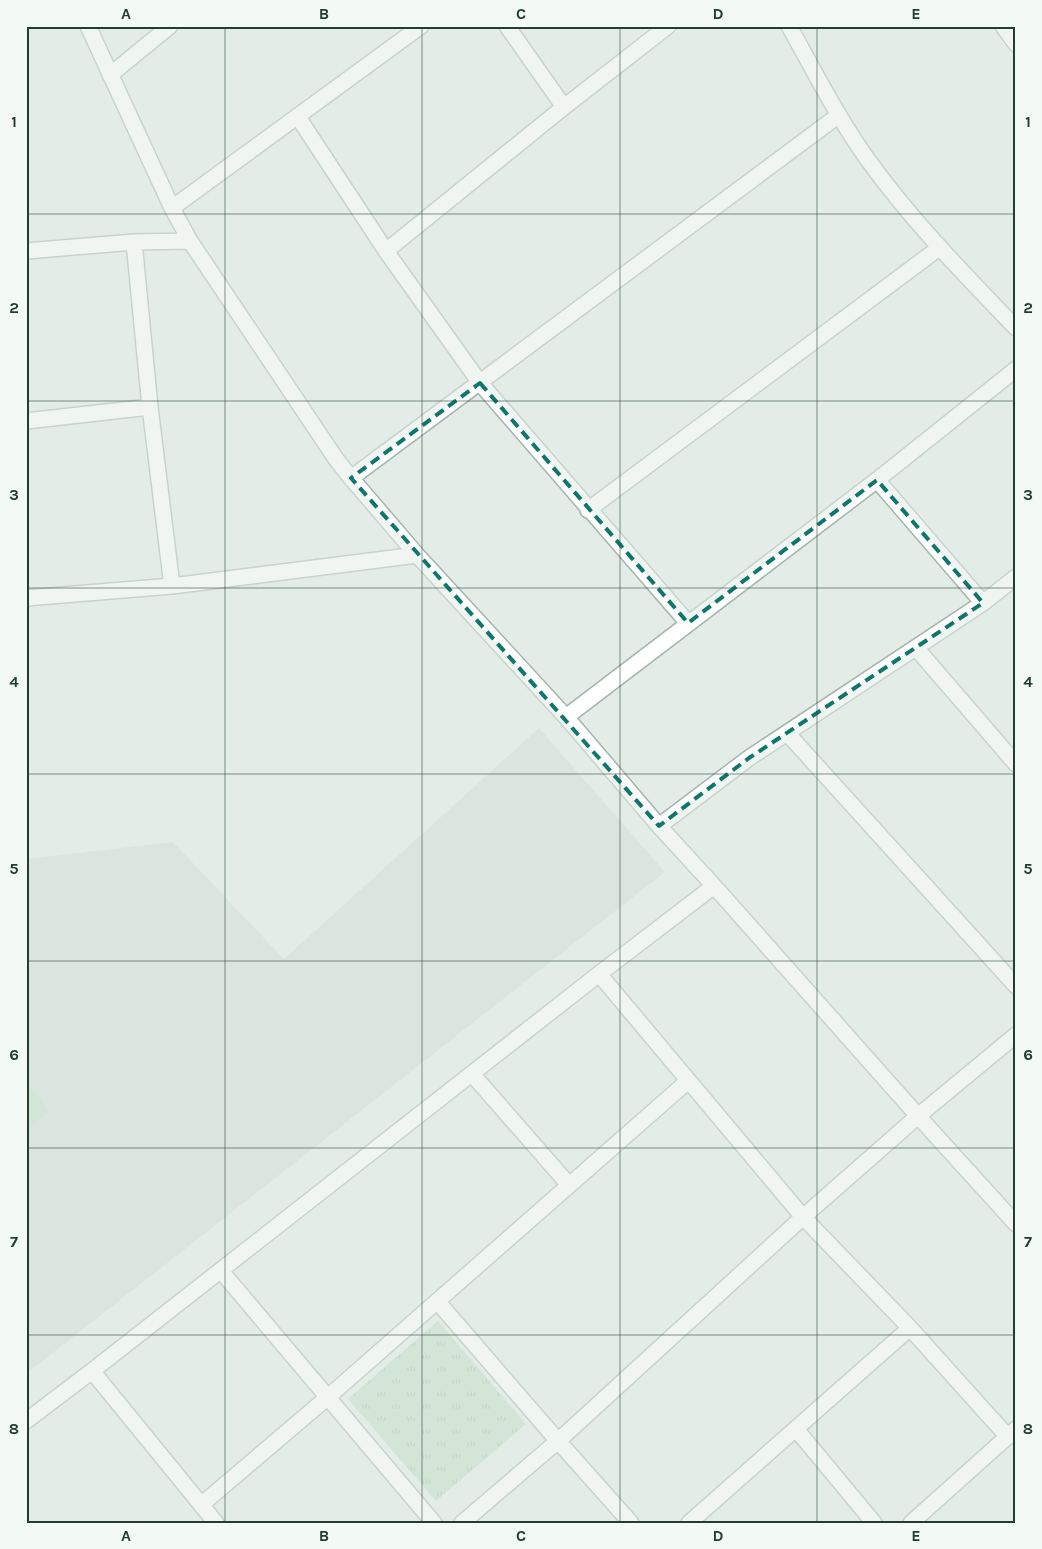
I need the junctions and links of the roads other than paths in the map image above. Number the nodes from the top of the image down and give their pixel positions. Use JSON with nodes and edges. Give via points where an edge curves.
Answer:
{"nodes":[{"id":1,"x":88,"y":26,"type":"edge"},
{"id":2,"x":170,"y":26,"type":"edge"},
{"id":3,"x":421,"y":26,"type":"edge"},
{"id":4,"x":507,"y":26,"type":"edge"},
{"id":5,"x":668,"y":26,"type":"edge"},
{"id":6,"x":788,"y":26,"type":"edge"},
{"id":7,"x":1003,"y":26,"type":"edge"},
{"id":8,"x":1016,"y":44,"type":"edge"},
{"id":9,"x":110,"y":75,"type":"junction"},
{"id":10,"x":564,"y":107,"type":"junction"},
{"id":11,"x":839,"y":115,"type":"junction"},
{"id":12,"x":298,"y":117,"type":"junction"},
{"id":13,"x":172,"y":208,"type":"junction"},
{"id":14,"x":190,"y":241,"type":"junction"},
{"id":15,"x":134,"y":242,"type":"junction"},
{"id":16,"x":939,"y":248,"type":"junction"},
{"id":17,"x":26,"y":251,"type":"edge"},
{"id":18,"x":386,"y":251,"type":"junction"},
{"id":19,"x":1016,"y":328,"type":"edge"},
{"id":20,"x":1016,"y":369,"type":"edge"},
{"id":21,"x":480,"y":383,"type":"junction"},
{"id":22,"x":150,"y":407,"type":"junction"},
{"id":23,"x":26,"y":420,"type":"edge"},
{"id":24,"x":351,"y":478,"type":"junction"},
{"id":25,"x":877,"y":480,"type":"junction"},
{"id":26,"x":588,"y":510,"type":"junction"},
{"id":27,"x":418,"y":555,"type":"junction"},
{"id":28,"x":1016,"y":577,"type":"edge"},
{"id":29,"x":172,"y":586,"type":"junction"},
{"id":30,"x":26,"y":598,"type":"edge"},
{"id":31,"x":983,"y":603,"type":"junction"},
{"id":32,"x":688,"y":623,"type":"junction"},
{"id":33,"x":916,"y":648,"type":"junction"},
{"id":34,"x":566,"y":717,"type":"junction"},
{"id":35,"x":787,"y":733,"type":"junction"},
{"id":36,"x":1016,"y":764,"type":"edge"},
{"id":37,"x":659,"y":826,"type":"junction"},
{"id":38,"x":714,"y":886,"type":"junction"},
{"id":39,"x":599,"y":974,"type":"junction"},
{"id":40,"x":1016,"y":986,"type":"edge"},
{"id":41,"x":1016,"y":1035,"type":"edge"},
{"id":42,"x":472,"y":1074,"type":"junction"},
{"id":43,"x":688,"y":1081,"type":"junction"},
{"id":44,"x":918,"y":1116,"type":"junction"},
{"id":45,"x":569,"y":1185,"type":"junction"},
{"id":46,"x":803,"y":1217,"type":"junction"},
{"id":47,"x":1016,"y":1224,"type":"edge"},
{"id":48,"x":221,"y":1270,"type":"junction"},
{"id":49,"x":437,"y":1301,"type":"junction"},
{"id":50,"x":910,"y":1328,"type":"junction"},
{"id":51,"x":92,"y":1371,"type":"junction"},
{"id":52,"x":328,"y":1397,"type":"junction"},
{"id":53,"x":26,"y":1421,"type":"edge"},
{"id":54,"x":796,"y":1429,"type":"junction"},
{"id":55,"x":1012,"y":1433,"type":"edge"},
{"id":56,"x":558,"y":1441,"type":"junction"},
{"id":57,"x":200,"y":1505,"type":"junction"},
{"id":58,"x":216,"y":1523,"type":"edge"},
{"id":59,"x":434,"y":1523,"type":"edge"},
{"id":60,"x":462,"y":1523,"type":"edge"},
{"id":61,"x":631,"y":1523,"type":"edge"},
{"id":62,"x":689,"y":1523,"type":"edge"},
{"id":63,"x":874,"y":1523,"type":"edge"},
{"id":64,"x":911,"y":1523,"type":"edge"}],
"edges":[{"from":1,"to":9,"type":"street"},
{"from":2,"to":9,"type":"street"},
{"from":3,"to":12,"type":"street"},
{"from":4,"to":10,"type":"street"},
{"from":5,"to":10,"type":"street"},
{"from":6,"to":11,"type":"street"},
{"from":7,"to":8,"type":"street"},
{"from":9,"to":13,"type":"street"},
{"from":10,"to":18,"type":"street"},
{"from":11,"to":16,"type":"street","via":[[868,160]]},
{"from":11,"to":21,"type":"street"},
{"from":12,"to":13,"type":"street"},
{"from":12,"to":18,"type":"street"},
{"from":13,"to":14,"type":"street"},
{"from":14,"to":15,"type":"street"},
{"from":14,"to":24,"type":"street"},
{"from":15,"to":17,"type":"street"},
{"from":15,"to":22,"type":"street"},
{"from":16,"to":19,"type":"street"},
{"from":16,"to":26,"type":"street"},
{"from":18,"to":21,"type":"street"},
{"from":20,"to":25,"type":"street"},
{"from":21,"to":24,"type":"street"},
{"from":21,"to":26,"type":"street"},
{"from":22,"to":23,"type":"street"},
{"from":22,"to":29,"type":"street"},
{"from":24,"to":27,"type":"street"},
{"from":25,"to":31,"type":"street"},
{"from":25,"to":32,"type":"street"},
{"from":26,"to":32,"type":"street"},
{"from":27,"to":29,"type":"street"},
{"from":27,"to":34,"type":"street"},
{"from":28,"to":31,"type":"street"},
{"from":29,"to":30,"type":"street"},
{"from":31,"to":33,"type":"street"},
{"from":32,"to":34,"type":"street"},
{"from":33,"to":35,"type":"street"},
{"from":33,"to":36,"type":"street"},
{"from":34,"to":37,"type":"street"},
{"from":35,"to":37,"type":"street"},
{"from":35,"to":40,"type":"street"},
{"from":37,"to":38,"type":"street"},
{"from":38,"to":39,"type":"street"},
{"from":38,"to":44,"type":"street"},
{"from":39,"to":42,"type":"street"},
{"from":39,"to":43,"type":"street"},
{"from":41,"to":44,"type":"street"},
{"from":42,"to":45,"type":"street"},
{"from":42,"to":48,"type":"street"},
{"from":43,"to":45,"type":"street"},
{"from":43,"to":46,"type":"street"},
{"from":44,"to":46,"type":"street"},
{"from":44,"to":47,"type":"street"},
{"from":45,"to":49,"type":"street"},
{"from":46,"to":50,"type":"street"},
{"from":46,"to":56,"type":"street"},
{"from":48,"to":51,"type":"street"},
{"from":48,"to":52,"type":"street"},
{"from":49,"to":52,"type":"street"},
{"from":49,"to":56,"type":"street"},
{"from":50,"to":54,"type":"street"},
{"from":50,"to":55,"type":"street"},
{"from":51,"to":53,"type":"street"},
{"from":51,"to":57,"type":"street"},
{"from":52,"to":57,"type":"street"},
{"from":52,"to":59,"type":"street"},
{"from":54,"to":62,"type":"street"},
{"from":54,"to":63,"type":"street"},
{"from":55,"to":64,"type":"street"},
{"from":56,"to":60,"type":"street"},
{"from":56,"to":61,"type":"street"},
{"from":57,"to":58,"type":"street"}]}
